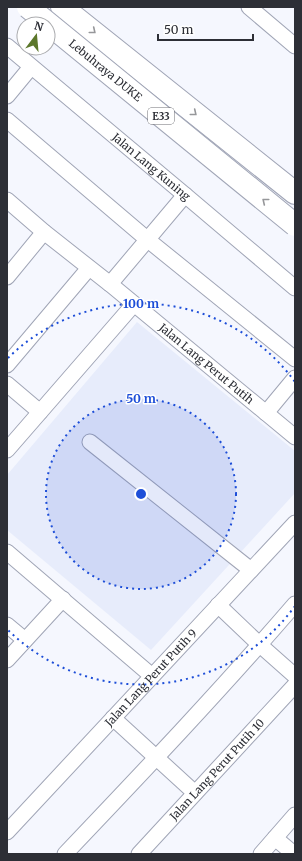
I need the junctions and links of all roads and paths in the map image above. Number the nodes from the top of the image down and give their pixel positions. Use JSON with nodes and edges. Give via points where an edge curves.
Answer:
{"nodes":[{"id":1,"x":28,"y":7,"type":"edge"},
{"id":2,"x":62,"y":7,"type":"edge"},
{"id":3,"x":249,"y":7,"type":"edge"},
{"id":4,"x":7,"y":46,"type":"edge"},
{"id":5,"x":295,"y":46,"type":"edge"},
{"id":6,"x":31,"y":67,"type":"junction"},
{"id":7,"x":7,"y":96,"type":"edge"},
{"id":8,"x":7,"y":120,"type":"edge"},
{"id":9,"x":295,"y":193,"type":"edge"},
{"id":10,"x":185,"y":195,"type":"junction"},
{"id":11,"x":7,"y":200,"type":"edge"},
{"id":12,"x":295,"y":225,"type":"edge"},
{"id":13,"x":44,"y":232,"type":"junction"},
{"id":14,"x":148,"y":240,"type":"junction"},
{"id":15,"x":89,"y":268,"type":"junction"},
{"id":16,"x":7,"y":277,"type":"edge"},
{"id":17,"x":110,"y":284,"type":"junction"},
{"id":18,"x":295,"y":288,"type":"edge"},
{"id":19,"x":134,"y":304,"type":"junction"},
{"id":20,"x":295,"y":359,"type":"edge"},
{"id":21,"x":7,"y":365,"type":"edge"},
{"id":22,"x":295,"y":378,"type":"edge"},
{"id":23,"x":7,"y":384,"type":"edge"},
{"id":24,"x":40,"y":412,"type":"junction"},
{"id":25,"x":266,"y":413,"type":"junction"},
{"id":26,"x":295,"y":437,"type":"edge"},
{"id":27,"x":90,"y":442,"type":"dead end"},
{"id":28,"x":7,"y":450,"type":"edge"},
{"id":29,"x":295,"y":523,"type":"edge"},
{"id":30,"x":7,"y":552,"type":"edge"},
{"id":31,"x":251,"y":570,"type":"junction"},
{"id":32,"x":63,"y":599,"type":"junction"},
{"id":33,"x":295,"y":604,"type":"edge"},
{"id":34,"x":218,"y":605,"type":"junction"},
{"id":35,"x":7,"y":625,"type":"edge"},
{"id":36,"x":25,"y":640,"type":"junction"},
{"id":37,"x":260,"y":645,"type":"junction"},
{"id":38,"x":7,"y":660,"type":"edge"},
{"id":39,"x":152,"y":676,"type":"junction"},
{"id":40,"x":295,"y":676,"type":"edge"},
{"id":41,"x":295,"y":684,"type":"edge"},
{"id":42,"x":113,"y":718,"type":"junction"},
{"id":43,"x":156,"y":758,"type":"junction"},
{"id":44,"x":195,"y":793,"type":"junction"},
{"id":45,"x":295,"y":816,"type":"edge"},
{"id":46,"x":7,"y":832,"type":"edge"},
{"id":47,"x":275,"y":838,"type":"junction"},
{"id":48,"x":64,"y":854,"type":"edge"},
{"id":49,"x":139,"y":854,"type":"edge"},
{"id":50,"x":261,"y":854,"type":"edge"},
{"id":51,"x":294,"y":854,"type":"edge"}],
"edges":[{"from":12,"to":1,"type":"highway","name":"Lebuhraya DUKE","number":"E33","one_way":true,"bridge":true},
{"from":2,"to":9,"type":"highway","name":"Lebuhraya DUKE","number":"E33","one_way":true},
{"from":3,"to":5,"type":"street"},
{"from":4,"to":6,"type":"street","name":"Jalan Lang Kuning"},
{"from":6,"to":7,"type":"street"},
{"from":6,"to":10,"type":"street","name":"Jalan Lang Kuning"},
{"from":8,"to":14,"type":"street"},
{"from":10,"to":14,"type":"street"},
{"from":10,"to":18,"type":"street","name":"Jalan Lang Kuning"},
{"from":11,"to":13,"type":"street","name":"Jalan Lang Perut Putih"},
{"from":13,"to":15,"type":"street","name":"Jalan Lang Perut Putih"},
{"from":13,"to":16,"type":"street"},
{"from":14,"to":17,"type":"street"},
{"from":14,"to":20,"type":"street"},
{"from":15,"to":17,"type":"street","name":"Jalan Lang Perut Putih"},
{"from":15,"to":21,"type":"street"},
{"from":17,"to":19,"type":"street","name":"Jalan Lang Perut Putih"},
{"from":19,"to":24,"type":"street"},
{"from":19,"to":25,"type":"street","name":"Jalan Lang Perut Putih"},
{"from":22,"to":25,"type":"street"},
{"from":23,"to":24,"type":"street"},
{"from":24,"to":28,"type":"street"},
{"from":25,"to":26,"type":"street","name":"Jalan Lang Perut Putih"},
{"from":27,"to":31,"type":"street"},
{"from":29,"to":31,"type":"street","name":"Jalan Lang Perut Putih 9"},
{"from":30,"to":32,"type":"street"},
{"from":31,"to":34,"type":"street","name":"Jalan Lang Perut Putih 9"},
{"from":32,"to":36,"type":"street"},
{"from":32,"to":39,"type":"street"},
{"from":33,"to":37,"type":"street"},
{"from":34,"to":37,"type":"street"},
{"from":34,"to":39,"type":"street","name":"Jalan Lang Perut Putih 9"},
{"from":35,"to":36,"type":"street"},
{"from":36,"to":38,"type":"street"},
{"from":37,"to":40,"type":"street"},
{"from":37,"to":43,"type":"street"},
{"from":39,"to":42,"type":"street","name":"Jalan Lang Perut Putih 9"},
{"from":41,"to":44,"type":"street","name":"Jalan Lang Perut Putih 10"},
{"from":42,"to":43,"type":"street"},
{"from":42,"to":46,"type":"street","name":"Jalan Lang Perut Putih 9"},
{"from":43,"to":44,"type":"street"},
{"from":43,"to":48,"type":"street"},
{"from":44,"to":49,"type":"street","name":"Jalan Lang Perut Putih 10"},
{"from":45,"to":47,"type":"street"},
{"from":47,"to":50,"type":"street"},
{"from":47,"to":51,"type":"street"}]}
